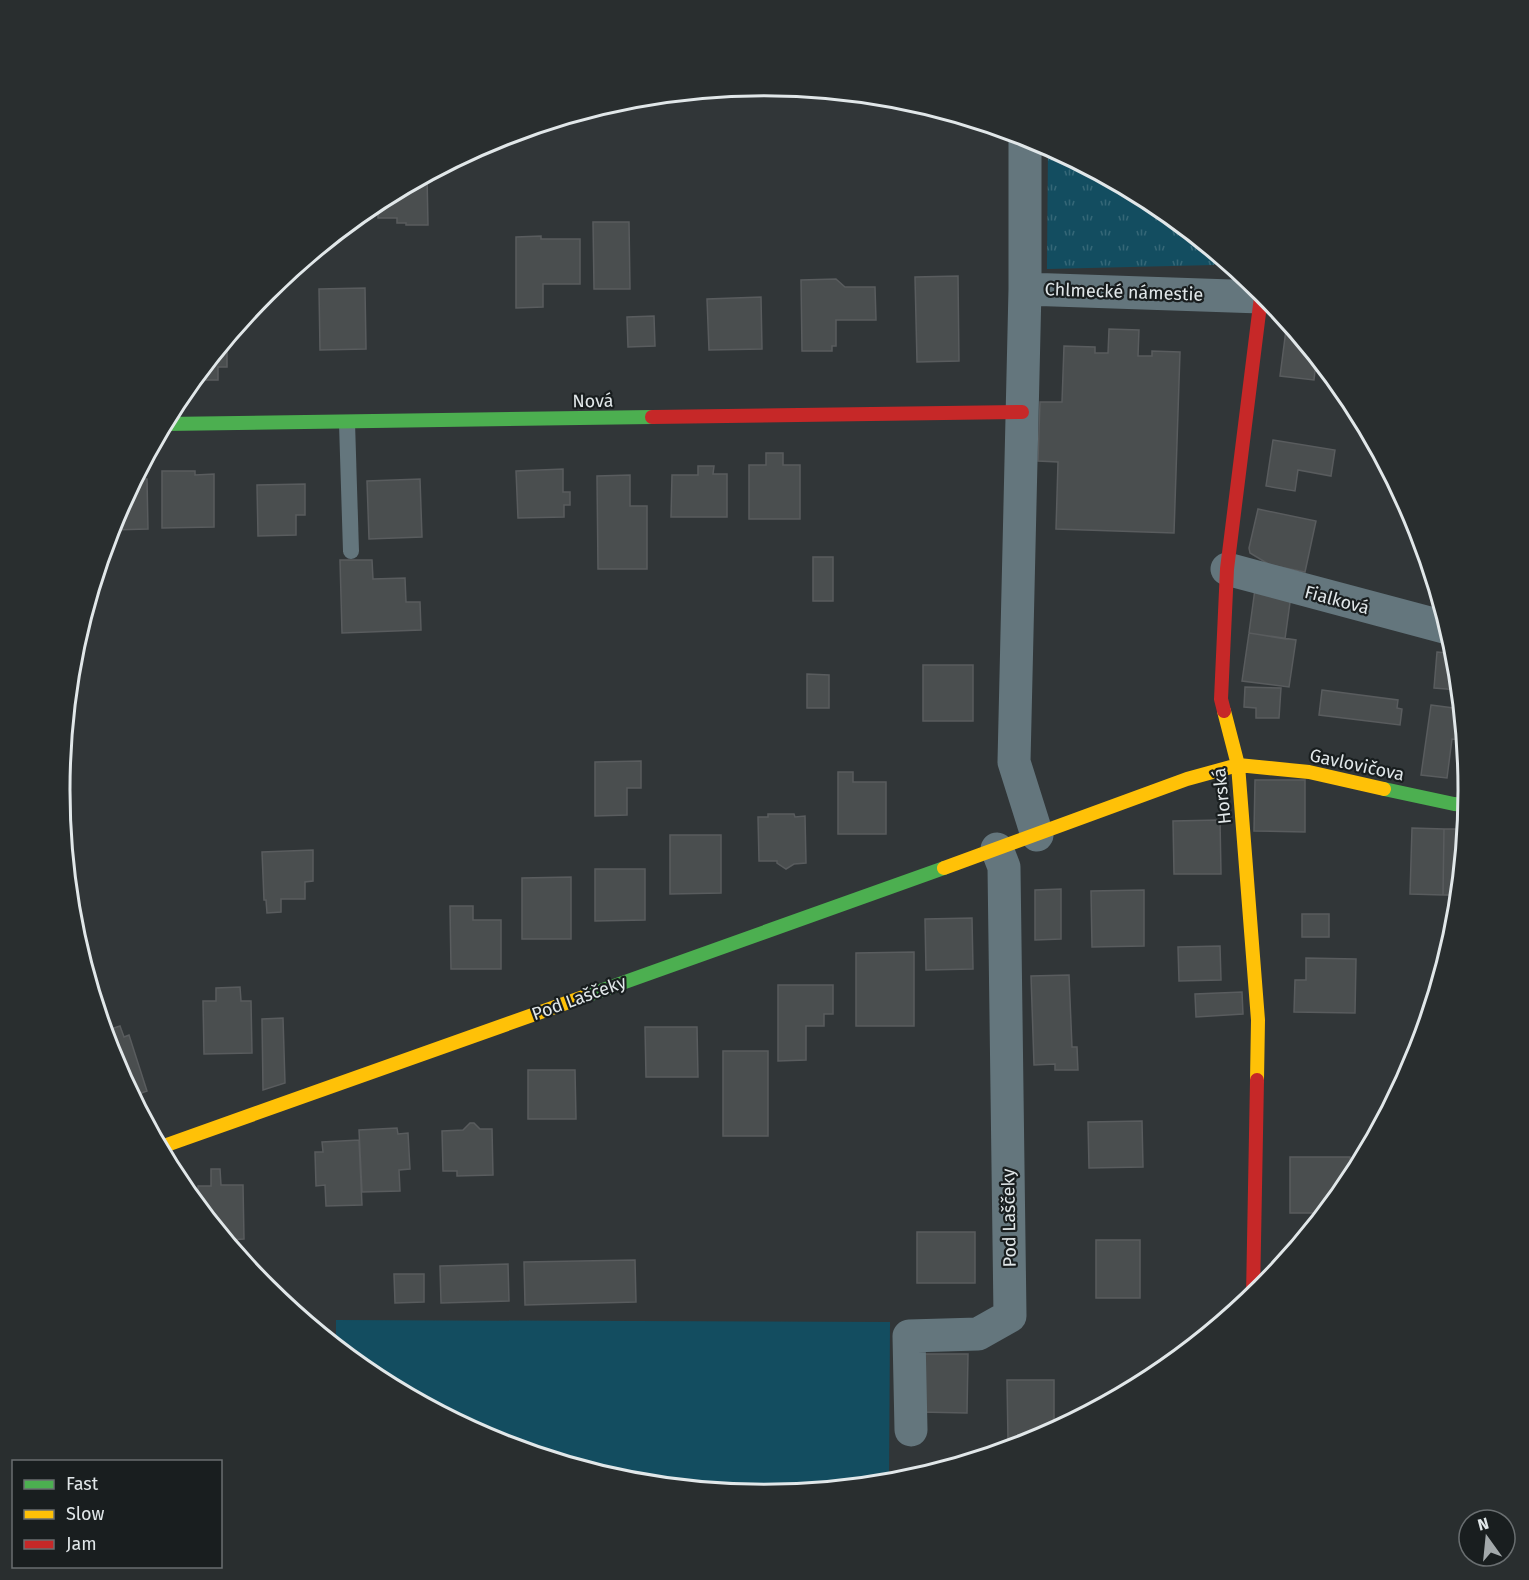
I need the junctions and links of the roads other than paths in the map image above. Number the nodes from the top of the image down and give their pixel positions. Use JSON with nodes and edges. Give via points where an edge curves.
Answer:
{"nodes":[{"id":1,"x":1025,"y":147,"type":"edge"},
{"id":2,"x":1025,"y":289,"type":"junction"},
{"id":3,"x":1249,"y":294,"type":"edge"},
{"id":4,"x":1261,"y":305,"type":"edge"},
{"id":5,"x":1022,"y":412,"type":"junction"},
{"id":6,"x":347,"y":423,"type":"junction"},
{"id":7,"x":175,"y":424,"type":"edge"},
{"id":8,"x":351,"y":551,"type":"dead end"},
{"id":9,"x":1227,"y":569,"type":"junction"},
{"id":10,"x":1438,"y":625,"type":"edge"},
{"id":11,"x":1238,"y":765,"type":"junction"},
{"id":12,"x":1458,"y":803,"type":"edge"},
{"id":13,"x":1036,"y":835,"type":"junction"},
{"id":14,"x":998,"y":849,"type":"junction"},
{"id":15,"x":168,"y":1145,"type":"edge"},
{"id":16,"x":1257,"y":1279,"type":"edge"},
{"id":17,"x":911,"y":1430,"type":"dead end"}],
"edges":[{"from":1,"to":2,"type":"street","name":"Chlmecké námestie"},
{"from":2,"to":3,"type":"street","name":"Chlmecké námestie"},
{"from":2,"to":5,"type":"street"},
{"from":4,"to":9,"type":"street","name":"Horská"},
{"from":5,"to":6,"type":"street","name":"Nová"},
{"from":5,"to":13,"type":"street","via":[[1014,762]]},
{"from":6,"to":7,"type":"street","name":"Nová"},
{"from":6,"to":8,"type":"lane"},
{"from":9,"to":10,"type":"street","name":"Fialková"},
{"from":9,"to":11,"type":"street","name":"Horská","via":[[1221,699]]},
{"from":11,"to":12,"type":"street","name":"Gavlovičova","via":[[1309,772]]},
{"from":11,"to":13,"type":"street","name":"Pod Laščeky","via":[[1187,779]]},
{"from":11,"to":16,"type":"street","name":"Horská","via":[[1258,1020]]},
{"from":13,"to":14,"type":"street","name":"Pod Laščeky"},
{"from":14,"to":15,"type":"street","name":"Pod Laščeky"},
{"from":14,"to":17,"type":"street","name":"Pod Laščeky","via":[[1004,867],[1010,1316],[978,1334],[909,1336]]}]}
